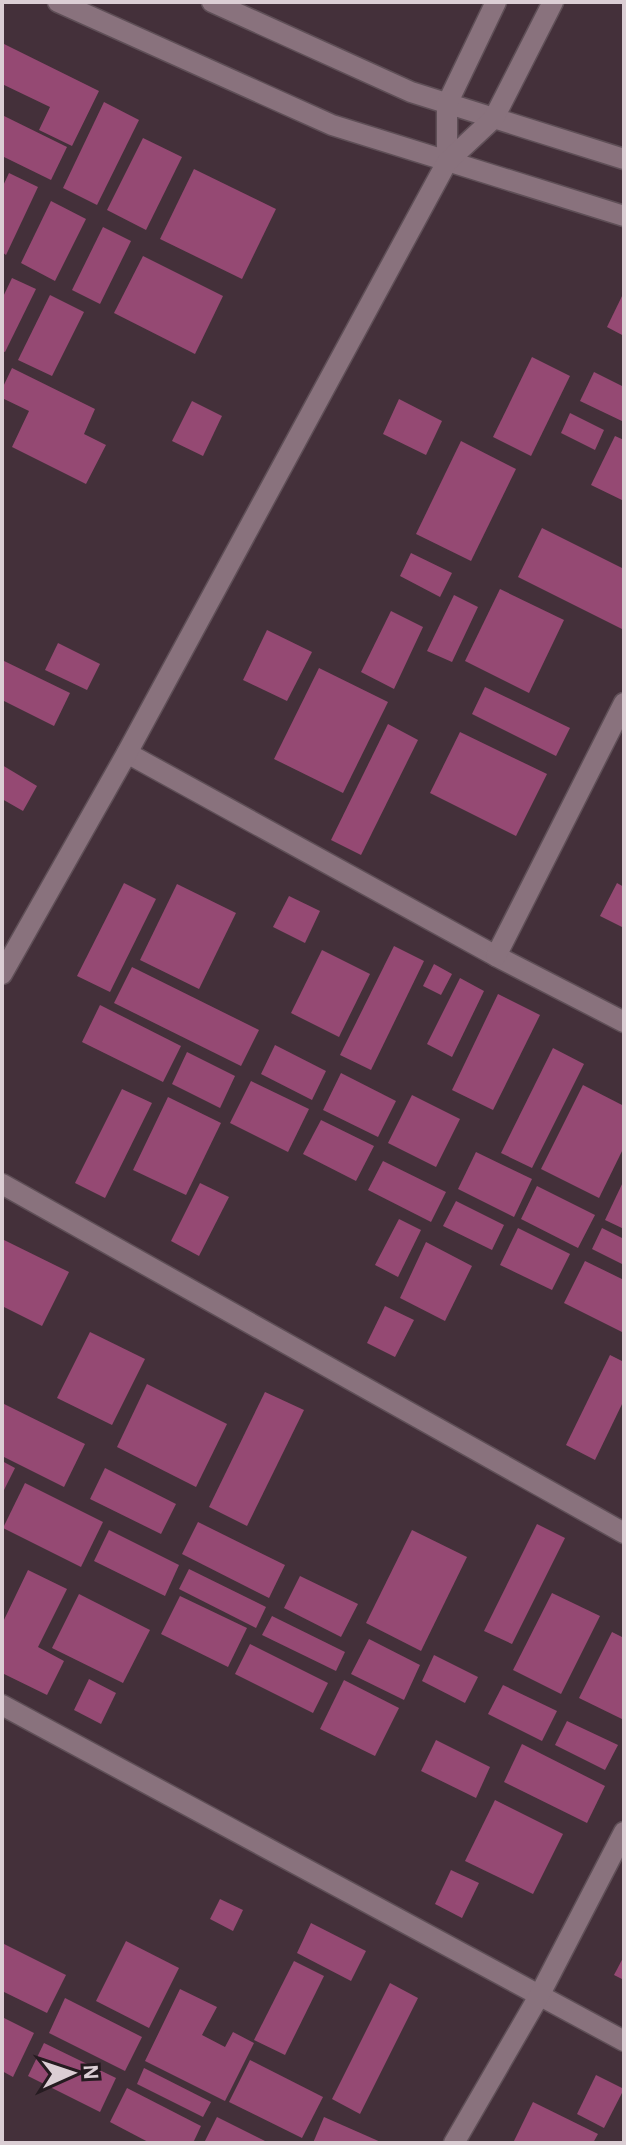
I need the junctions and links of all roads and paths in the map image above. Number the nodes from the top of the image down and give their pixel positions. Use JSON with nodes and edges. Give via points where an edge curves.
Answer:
{"nodes":[{"id":1,"x":58,"y":2,"type":"edge"},
{"id":2,"x":212,"y":2,"type":"edge"},
{"id":3,"x":496,"y":2,"type":"edge"},
{"id":4,"x":553,"y":2,"type":"edge"},
{"id":5,"x":447,"y":104,"type":"junction"},
{"id":6,"x":494,"y":118,"type":"junction"},
{"id":7,"x":624,"y":159,"type":"edge"},
{"id":8,"x":447,"y":162,"type":"junction"},
{"id":9,"x":624,"y":216,"type":"edge"},
{"id":10,"x":624,"y":703,"type":"edge"},
{"id":11,"x":127,"y":753,"type":"junction"},
{"id":12,"x":496,"y":956,"type":"junction"},
{"id":13,"x":2,"y":974,"type":"edge"},
{"id":14,"x":624,"y":1022,"type":"edge"},
{"id":15,"x":2,"y":1184,"type":"edge"},
{"id":16,"x":624,"y":1533,"type":"edge"},
{"id":17,"x":2,"y":1705,"type":"edge"},
{"id":18,"x":624,"y":1832,"type":"edge"},
{"id":19,"x":539,"y":1996,"type":"junction"},
{"id":20,"x":624,"y":2041,"type":"edge"},
{"id":21,"x":454,"y":2143,"type":"edge"}],
"edges":[{"from":1,"to":8,"type":"street","via":[[332,125]]},
{"from":2,"to":5,"type":"street"},
{"from":3,"to":5,"type":"street"},
{"from":4,"to":6,"type":"street"},
{"from":5,"to":6,"type":"street"},
{"from":5,"to":8,"type":"street"},
{"from":6,"to":7,"type":"street"},
{"from":6,"to":8,"type":"street"},
{"from":8,"to":9,"type":"street"},
{"from":8,"to":11,"type":"street"},
{"from":10,"to":12,"type":"street"},
{"from":11,"to":12,"type":"street"},
{"from":11,"to":13,"type":"street"},
{"from":12,"to":14,"type":"street"},
{"from":15,"to":16,"type":"street"},
{"from":17,"to":19,"type":"street"},
{"from":18,"to":19,"type":"street"},
{"from":19,"to":20,"type":"street"},
{"from":19,"to":21,"type":"street"}]}
